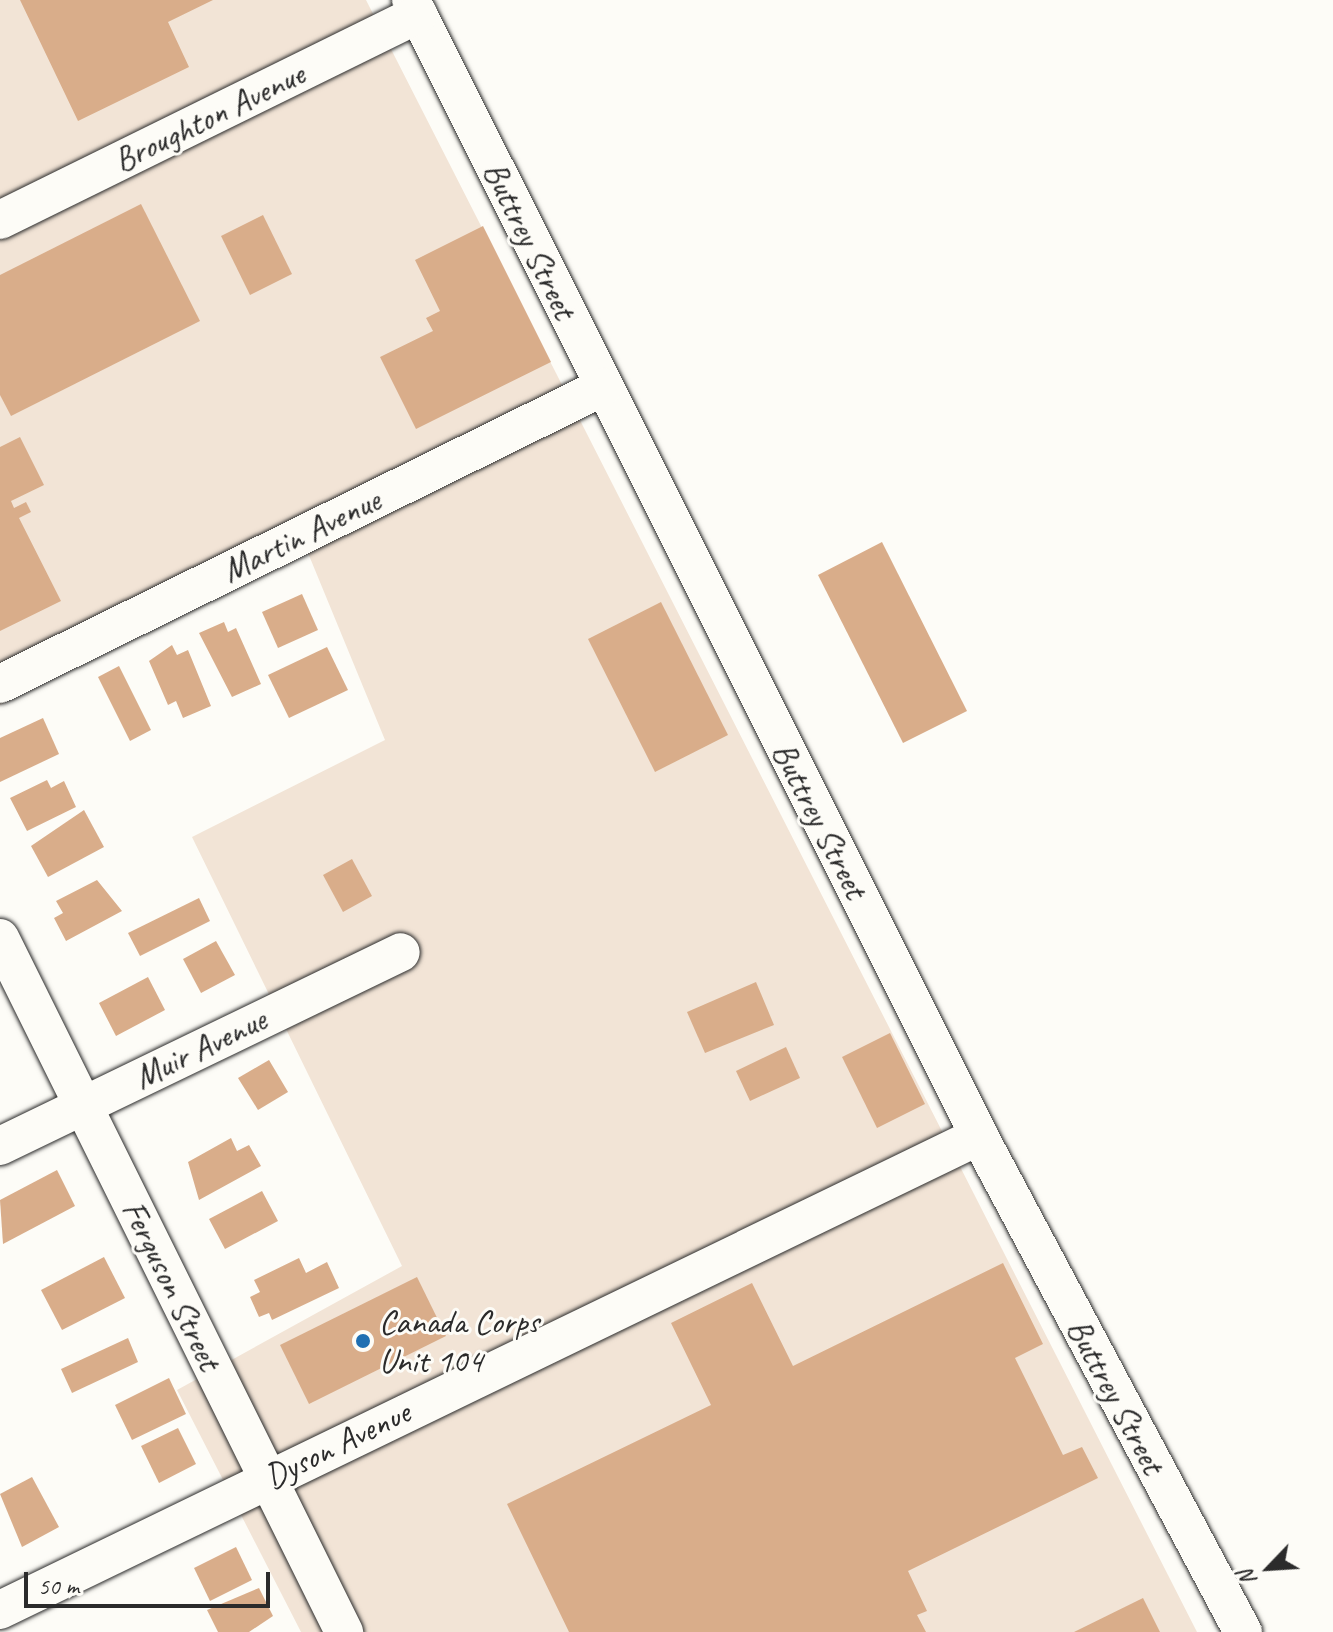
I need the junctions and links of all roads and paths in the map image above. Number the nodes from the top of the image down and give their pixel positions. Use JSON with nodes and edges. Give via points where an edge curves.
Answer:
{"nodes":[{"id":1,"x":415,"y":7,"type":"edge"},
{"id":2,"x":0,"y":220,"type":"edge"},
{"id":3,"x":603,"y":387,"type":"junction"},
{"id":4,"x":0,"y":684,"type":"edge"},
{"id":5,"x":0,"y":938,"type":"edge"},
{"id":6,"x":401,"y":952,"type":"dead end"},
{"id":7,"x":83,"y":1103,"type":"junction"},
{"id":8,"x":979,"y":1136,"type":"junction"},
{"id":9,"x":0,"y":1146,"type":"edge"},
{"id":10,"x":266,"y":1478,"type":"junction"},
{"id":11,"x":0,"y":1610,"type":"edge"},
{"id":12,"x":344,"y":1632,"type":"edge"},
{"id":13,"x":1243,"y":1632,"type":"edge"}],
"edges":[{"from":1,"to":2,"type":"street","name":"Broughton Avenue"},
{"from":1,"to":3,"type":"street","name":"Buttrey Street"},
{"from":3,"to":4,"type":"street","name":"Martin Avenue"},
{"from":3,"to":8,"type":"street","name":"Buttrey Street"},
{"from":5,"to":7,"type":"street","name":"Ferguson Street"},
{"from":6,"to":7,"type":"street","name":"Muir Avenue"},
{"from":7,"to":9,"type":"street","name":"Muir Avenue"},
{"from":7,"to":10,"type":"street","name":"Ferguson Street"},
{"from":8,"to":10,"type":"street","name":"Dyson Avenue"},
{"from":8,"to":13,"type":"street","name":"Buttrey Street"},
{"from":10,"to":11,"type":"street","name":"Dyson Avenue"},
{"from":10,"to":12,"type":"street","name":"Ferguson Street"}]}
